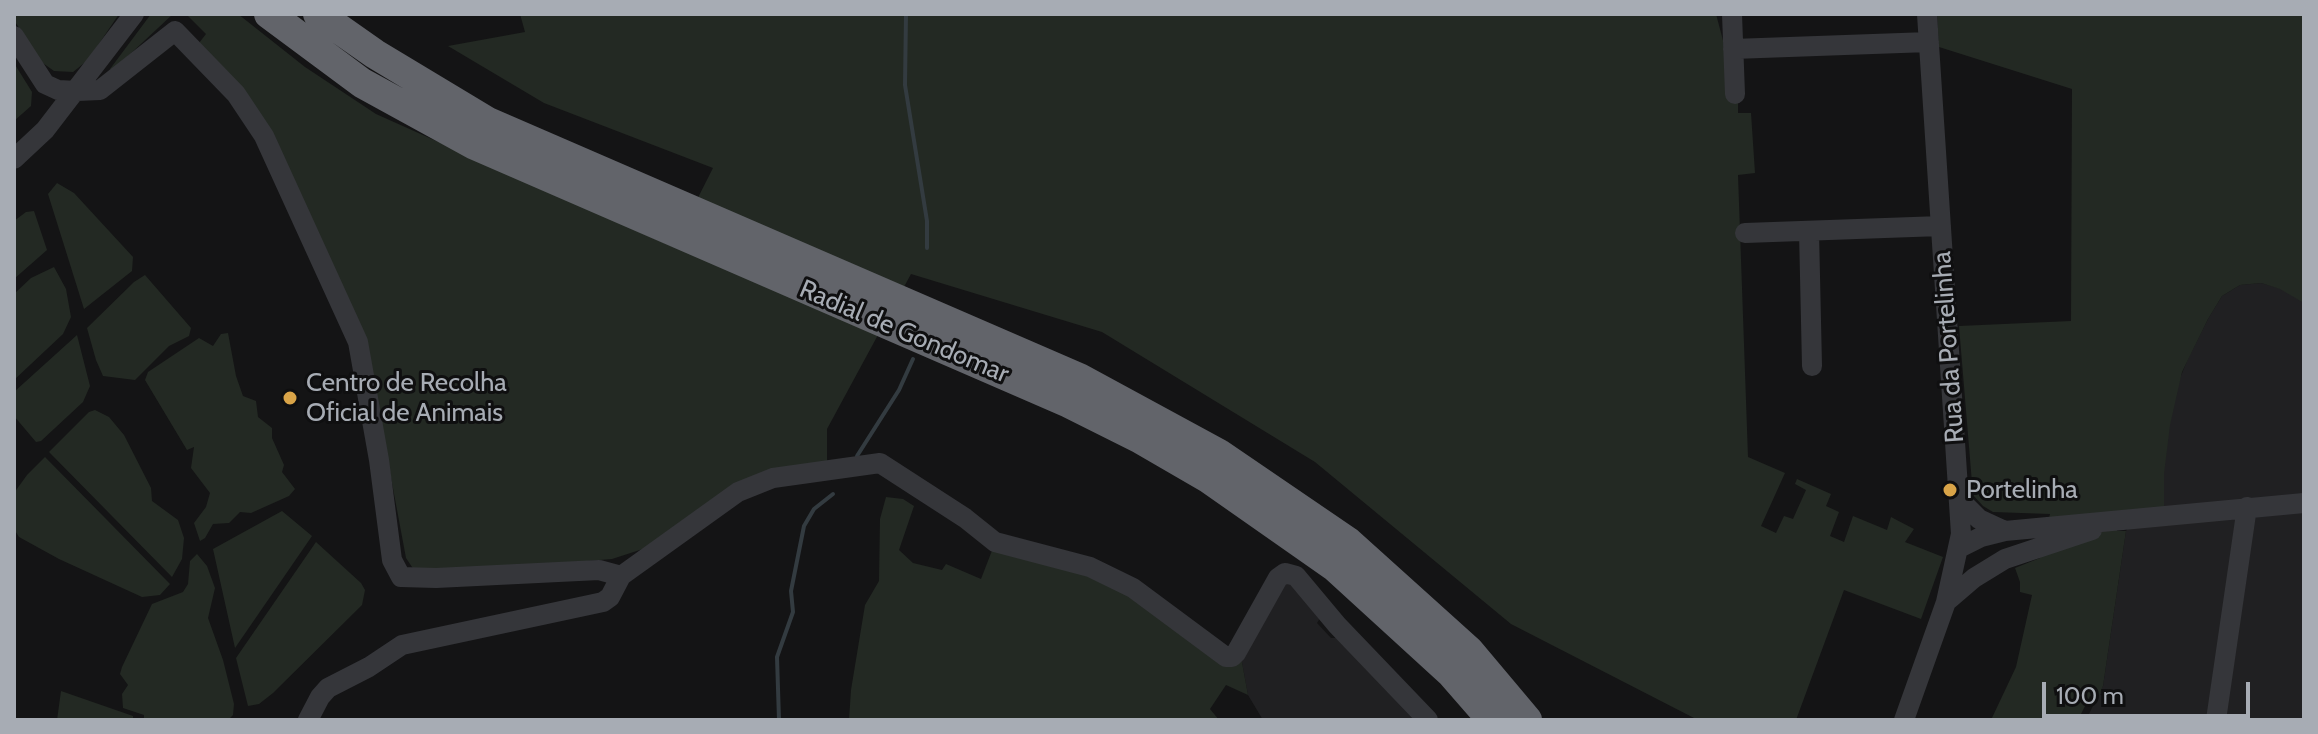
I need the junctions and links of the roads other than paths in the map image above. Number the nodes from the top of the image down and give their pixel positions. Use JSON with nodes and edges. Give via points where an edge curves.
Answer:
{"nodes":[{"id":1,"x":134,"y":14,"type":"edge"},
{"id":2,"x":269,"y":14,"type":"edge"},
{"id":3,"x":318,"y":14,"type":"edge"},
{"id":4,"x":1732,"y":14,"type":"edge"},
{"id":5,"x":1927,"y":14,"type":"edge"},
{"id":6,"x":14,"y":36,"type":"edge"},
{"id":7,"x":1929,"y":42,"type":"junction"},
{"id":8,"x":1733,"y":49,"type":"junction"},
{"id":9,"x":77,"y":91,"type":"junction"},
{"id":10,"x":1735,"y":94,"type":"dead end"},
{"id":11,"x":14,"y":159,"type":"edge"},
{"id":12,"x":614,"y":192,"type":"junction"},
{"id":13,"x":1941,"y":226,"type":"junction"},
{"id":14,"x":1809,"y":231,"type":"junction"},
{"id":15,"x":1745,"y":233,"type":"dead end"},
{"id":16,"x":1812,"y":366,"type":"dead end"},
{"id":17,"x":1074,"y":390,"type":"junction"},
{"id":18,"x":1959,"y":499,"type":"junction"},
{"id":19,"x":2304,"y":503,"type":"edge"},
{"id":20,"x":2247,"y":507,"type":"junction"},
{"id":21,"x":2127,"y":519,"type":"junction"},
{"id":22,"x":2005,"y":531,"type":"junction"},
{"id":23,"x":1959,"y":548,"type":"junction"},
{"id":24,"x":2005,"y":559,"type":"junction"},
{"id":25,"x":621,"y":576,"type":"junction"},
{"id":26,"x":1946,"y":602,"type":"junction"},
{"id":27,"x":308,"y":720,"type":"edge"},
{"id":28,"x":1428,"y":720,"type":"edge"},
{"id":29,"x":1492,"y":720,"type":"edge"},
{"id":30,"x":1527,"y":720,"type":"edge"},
{"id":31,"x":1904,"y":720,"type":"edge"},
{"id":32,"x":2216,"y":720,"type":"edge"}],
"edges":[{"from":1,"to":9,"type":"street"},
{"from":2,"to":12,"type":"highway","name":"Radial de Gondomar","via":[[362,83],[475,145]]},
{"from":3,"to":12,"type":"highway","name":"Radial de Gondomar","via":[[488,122]]},
{"from":4,"to":8,"type":"street"},
{"from":5,"to":7,"type":"street","name":"Rua da Portelinha"},
{"from":6,"to":9,"type":"street","via":[[45,84]]},
{"from":7,"to":8,"type":"street"},
{"from":7,"to":13,"type":"street","name":"Rua da Portelinha"},
{"from":8,"to":10,"type":"street"},
{"from":9,"to":11,"type":"street"},
{"from":9,"to":25,"type":"street","via":[[100,90],[175,31],[236,94],[264,136],[358,342],[392,560],[401,577],[599,570]]},
{"from":12,"to":17,"type":"highway","name":"Radial de Gondomar"},
{"from":13,"to":14,"type":"street"},
{"from":13,"to":18,"type":"street","name":"Rua da Portelinha"},
{"from":14,"to":15,"type":"street"},
{"from":14,"to":16,"type":"street"},
{"from":17,"to":29,"type":"highway","name":"Radial de Gondomar","via":[[1335,567],[1451,673]]},
{"from":17,"to":30,"type":"highway","name":"Radial de Gondomar","via":[[1219,454],[1348,542],[1469,651]]},
{"from":18,"to":22,"type":"street","via":[[1979,519]]},
{"from":18,"to":23,"type":"street","name":"Rua da Portelinha"},
{"from":19,"to":20,"type":"street"},
{"from":20,"to":21,"type":"street"},
{"from":20,"to":32,"type":"street"},
{"from":21,"to":22,"type":"street"},
{"from":21,"to":24,"type":"street"},
{"from":22,"to":23,"type":"street"},
{"from":23,"to":24,"type":"street"},
{"from":23,"to":26,"type":"street","name":"Rua da Portelinha"},
{"from":24,"to":26,"type":"street"},
{"from":25,"to":27,"type":"street","via":[[603,602],[402,645],[328,688]]},
{"from":25,"to":28,"type":"street","via":[[738,492],[773,478],[880,463],[995,542],[1090,567],[1133,588],[1226,657],[1236,653],[1278,578],[1285,573],[1296,576]]},
{"from":26,"to":31,"type":"street","name":"Rua da Portelinha"}]}
